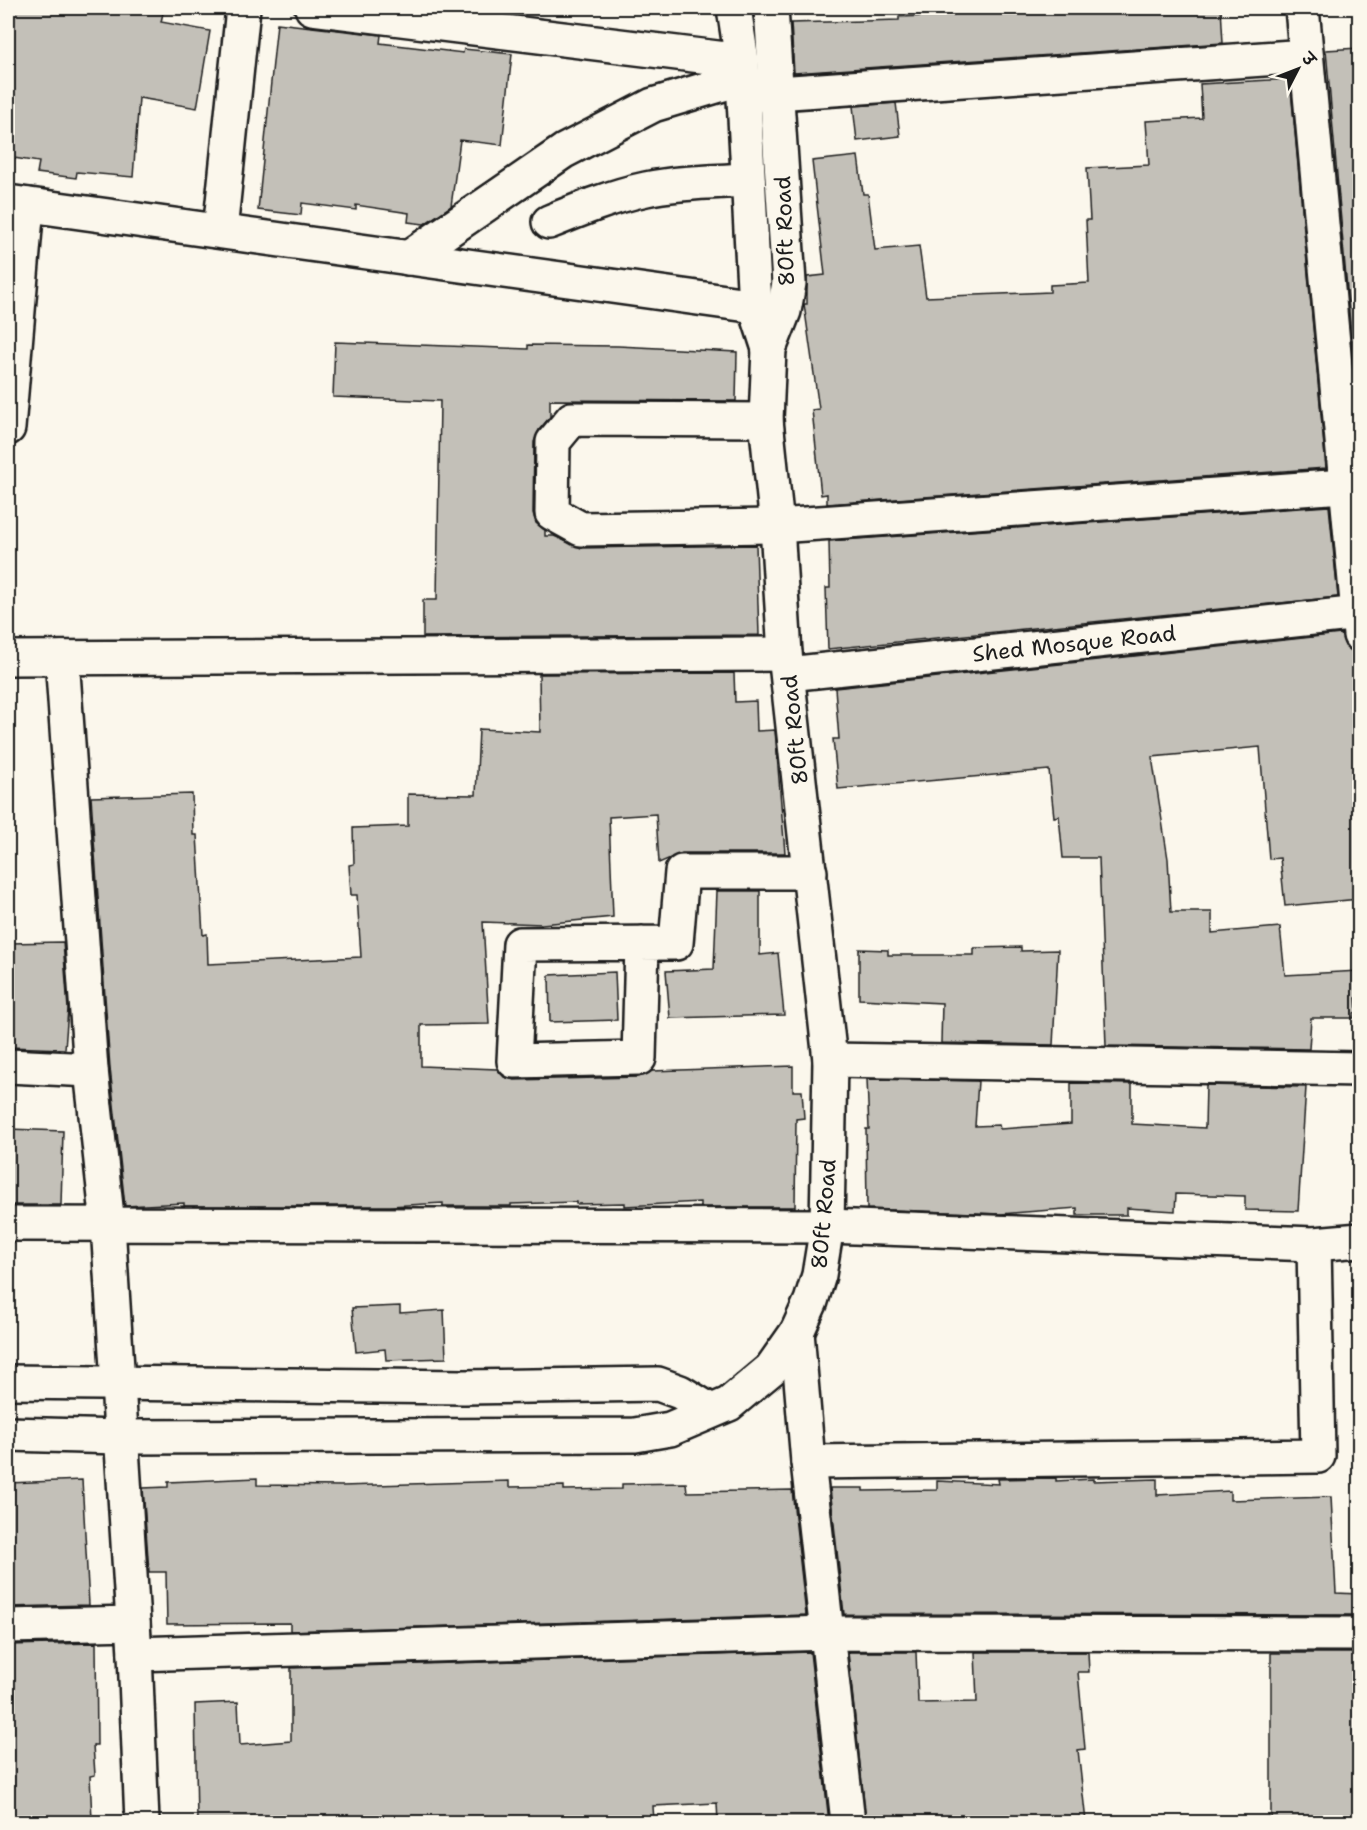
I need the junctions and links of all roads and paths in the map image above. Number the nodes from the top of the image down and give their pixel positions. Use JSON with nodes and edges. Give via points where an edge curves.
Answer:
{"nodes":[{"id":1,"x":243,"y":8,"type":"edge"},
{"id":2,"x":312,"y":8,"type":"edge"},
{"id":3,"x":734,"y":8,"type":"edge"},
{"id":4,"x":771,"y":8,"type":"edge"},
{"id":5,"x":1302,"y":8,"type":"edge"},
{"id":6,"x":1306,"y":56,"type":"junction"},
{"id":7,"x":743,"y":78,"type":"junction"},
{"id":8,"x":776,"y":94,"type":"junction"},
{"id":9,"x":748,"y":180,"type":"junction"},
{"id":10,"x":17,"y":204,"type":"edge"},
{"id":11,"x":549,"y":222,"type":"dead end"},
{"id":12,"x":220,"y":231,"type":"junction"},
{"id":13,"x":408,"y":258,"type":"junction"},
{"id":14,"x":755,"y":306,"type":"junction"},
{"id":15,"x":769,"y":349,"type":"junction"},
{"id":16,"x":766,"y":420,"type":"junction"},
{"id":17,"x":8,"y":428,"type":"edge"},
{"id":18,"x":1344,"y":486,"type":"junction"},
{"id":19,"x":777,"y":526,"type":"junction"},
{"id":20,"x":1358,"y":620,"type":"edge"},
{"id":21,"x":62,"y":657,"type":"junction"},
{"id":22,"x":8,"y":658,"type":"edge"},
{"id":23,"x":787,"y":664,"type":"junction"},
{"id":24,"x":810,"y":872,"type":"junction"},
{"id":25,"x":642,"y":943,"type":"junction"},
{"id":26,"x":830,"y":1060,"type":"junction"},
{"id":27,"x":8,"y":1066,"type":"edge"},
{"id":28,"x":1359,"y":1069,"type":"edge"},
{"id":29,"x":91,"y":1070,"type":"junction"},
{"id":30,"x":8,"y":1224,"type":"edge"},
{"id":31,"x":108,"y":1225,"type":"junction"},
{"id":32,"x":827,"y":1226,"type":"junction"},
{"id":33,"x":1359,"y":1240,"type":"edge"},
{"id":34,"x":1314,"y":1244,"type":"junction"},
{"id":35,"x":796,"y":1332,"type":"junction"},
{"id":36,"x":8,"y":1383,"type":"edge"},
{"id":37,"x":117,"y":1384,"type":"junction"},
{"id":38,"x":711,"y":1411,"type":"junction"},
{"id":39,"x":8,"y":1434,"type":"edge"},
{"id":40,"x":120,"y":1437,"type":"junction"},
{"id":41,"x":808,"y":1462,"type":"junction"},
{"id":42,"x":8,"y":1626,"type":"edge"},
{"id":43,"x":827,"y":1633,"type":"junction"},
{"id":44,"x":1359,"y":1634,"type":"edge"},
{"id":45,"x":134,"y":1638,"type":"junction"},
{"id":46,"x":142,"y":1822,"type":"edge"},
{"id":47,"x":848,"y":1822,"type":"edge"}],
"edges":[{"from":1,"to":12,"type":"street"},
{"from":2,"to":7,"type":"street"},
{"from":3,"to":7,"type":"street"},
{"from":4,"to":8,"type":"street","name":"80ft Road"},
{"from":5,"to":6,"type":"street"},
{"from":6,"to":8,"type":"street"},
{"from":6,"to":18,"type":"street"},
{"from":7,"to":8,"type":"street"},
{"from":7,"to":9,"type":"street"},
{"from":7,"to":13,"type":"street","via":[[653,105],[564,151]]},
{"from":8,"to":15,"type":"street","name":"80ft Road","via":[[789,283],[784,311]]},
{"from":9,"to":11,"type":"street","via":[[645,189]]},
{"from":9,"to":14,"type":"street"},
{"from":10,"to":12,"type":"street"},
{"from":10,"to":17,"type":"street"},
{"from":12,"to":13,"type":"street"},
{"from":13,"to":14,"type":"street"},
{"from":14,"to":15,"type":"street"},
{"from":15,"to":16,"type":"street","name":"80ft Road"},
{"from":16,"to":19,"type":"street","name":"80ft Road"},
{"from":16,"to":19,"type":"street","via":[[572,419],[554,442],[552,513],[581,529]]},
{"from":18,"to":19,"type":"street"},
{"from":18,"to":20,"type":"street"},
{"from":19,"to":23,"type":"street","name":"80ft Road"},
{"from":20,"to":23,"type":"street","name":"Shed Mosque Road"},
{"from":21,"to":22,"type":"street","name":"Shed Mosque Road"},
{"from":21,"to":23,"type":"street","name":"Shed Mosque Road"},
{"from":21,"to":29,"type":"street"},
{"from":23,"to":24,"type":"street","name":"80ft Road"},
{"from":24,"to":25,"type":"street","via":[[682,872],[676,943]]},
{"from":24,"to":26,"type":"street","name":"80ft Road"},
{"from":25,"to":25,"type":"street","via":[[520,944],[514,1061],[639,1058]]},
{"from":26,"to":28,"type":"street"},
{"from":26,"to":32,"type":"street","name":"80ft Road"},
{"from":27,"to":29,"type":"street"},
{"from":29,"to":31,"type":"street"},
{"from":30,"to":31,"type":"street"},
{"from":31,"to":32,"type":"street"},
{"from":31,"to":37,"type":"street"},
{"from":32,"to":34,"type":"street"},
{"from":32,"to":35,"type":"street","name":"80ft Road","via":[[819,1275]]},
{"from":33,"to":34,"type":"street"},
{"from":34,"to":41,"type":"street","via":[[1318,1456]]},
{"from":35,"to":38,"type":"street","name":"80ft Road","via":[[771,1369],[729,1404]]},
{"from":35,"to":41,"type":"street"},
{"from":36,"to":37,"type":"street"},
{"from":37,"to":38,"type":"street","via":[[658,1384]]},
{"from":37,"to":40,"type":"street"},
{"from":38,"to":40,"type":"street","name":"80ft Road","via":[[669,1429],[635,1435]]},
{"from":39,"to":40,"type":"street","name":"80ft Road"},
{"from":40,"to":45,"type":"street"},
{"from":41,"to":43,"type":"street"},
{"from":42,"to":45,"type":"street"},
{"from":43,"to":44,"type":"street"},
{"from":43,"to":45,"type":"street"},
{"from":43,"to":47,"type":"street"},
{"from":45,"to":46,"type":"street"}]}
